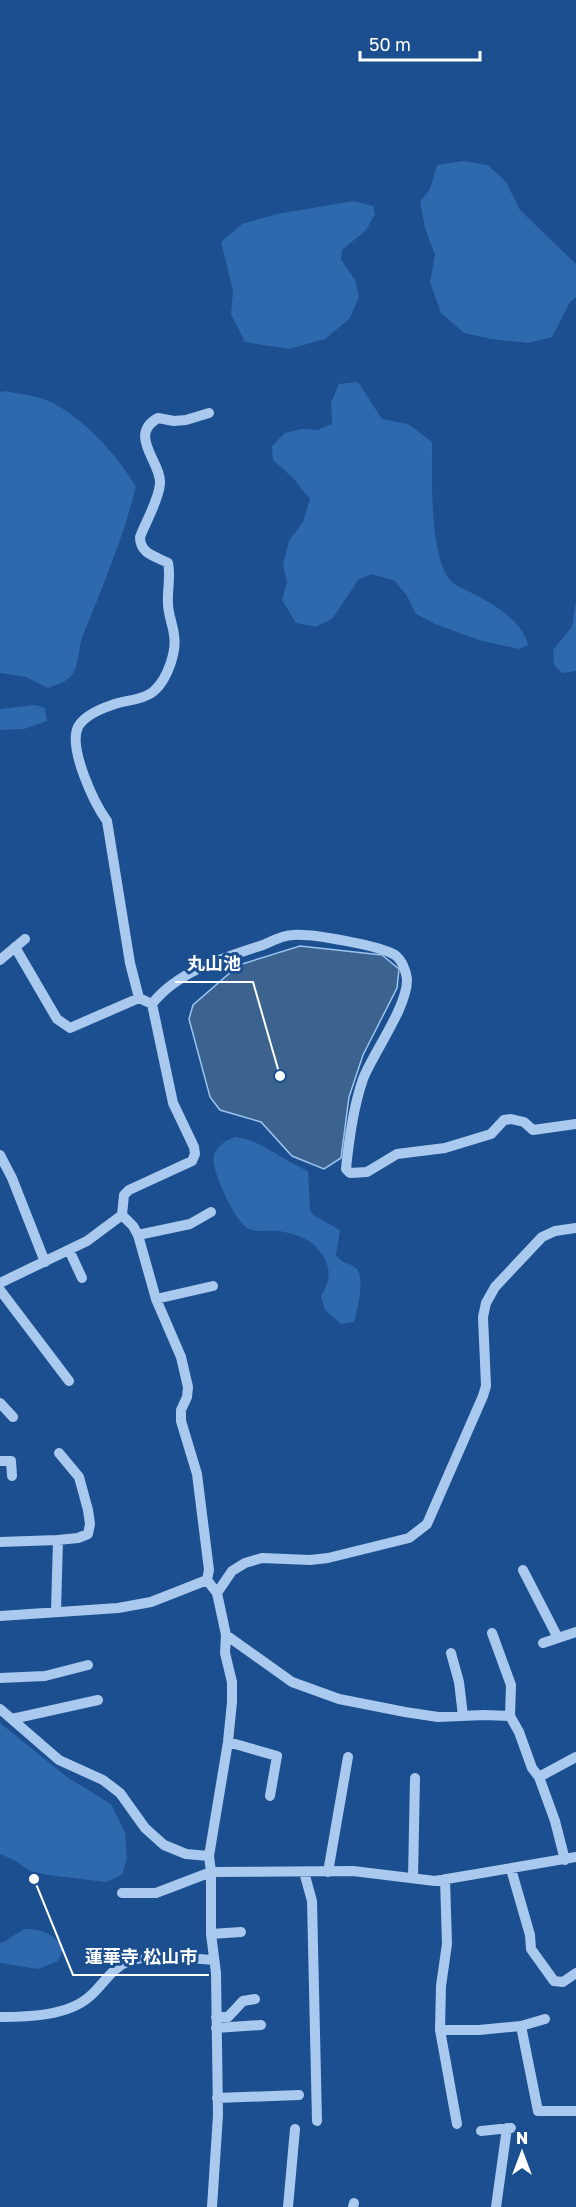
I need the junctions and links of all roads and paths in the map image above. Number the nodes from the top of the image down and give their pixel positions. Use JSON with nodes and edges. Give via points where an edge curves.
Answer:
{"nodes":[{"id":1,"x":209,"y":413,"type":"dead end"},
{"id":2,"x":25,"y":939,"type":"dead end"},
{"id":3,"x":15,"y":947,"type":"junction"},
{"id":4,"x":0,"y":960,"type":"edge"},
{"id":5,"x":139,"y":998,"type":"junction"},
{"id":6,"x":152,"y":1004,"type":"junction"},
{"id":7,"x":576,"y":1124,"type":"edge"},
{"id":8,"x":0,"y":1155,"type":"edge"},
{"id":9,"x":211,"y":1212,"type":"dead end"},
{"id":10,"x":122,"y":1215,"type":"junction"},
{"id":11,"x":576,"y":1227,"type":"edge"},
{"id":12,"x":138,"y":1235,"type":"junction"},
{"id":13,"x":69,"y":1250,"type":"junction"},
{"id":14,"x":45,"y":1262,"type":"junction"},
{"id":15,"x":82,"y":1278,"type":"dead end"},
{"id":16,"x":0,"y":1283,"type":"edge"},
{"id":17,"x":213,"y":1286,"type":"dead end"},
{"id":18,"x":0,"y":1290,"type":"edge"},
{"id":19,"x":156,"y":1299,"type":"junction"},
{"id":20,"x":69,"y":1381,"type":"dead end"},
{"id":21,"x":0,"y":1403,"type":"edge"},
{"id":22,"x":13,"y":1417,"type":"dead end"},
{"id":23,"x":59,"y":1453,"type":"dead end"},
{"id":24,"x":0,"y":1461,"type":"edge"},
{"id":25,"x":12,"y":1476,"type":"dead end"},
{"id":26,"x":58,"y":1540,"type":"junction"},
{"id":27,"x":0,"y":1542,"type":"edge"},
{"id":28,"x":524,"y":1570,"type":"dead end"},
{"id":29,"x":207,"y":1580,"type":"junction"},
{"id":30,"x":216,"y":1593,"type":"junction"},
{"id":31,"x":56,"y":1611,"type":"junction"},
{"id":32,"x":0,"y":1616,"type":"edge"},
{"id":33,"x":576,"y":1632,"type":"edge"},
{"id":34,"x":492,"y":1633,"type":"dead end"},
{"id":35,"x":226,"y":1635,"type":"junction"},
{"id":36,"x":558,"y":1638,"type":"junction"},
{"id":37,"x":543,"y":1643,"type":"dead end"},
{"id":38,"x":451,"y":1653,"type":"dead end"},
{"id":39,"x":88,"y":1665,"type":"dead end"},
{"id":40,"x":0,"y":1678,"type":"edge"},
{"id":41,"x":98,"y":1700,"type":"dead end"},
{"id":42,"x":0,"y":1709,"type":"edge"},
{"id":43,"x":463,"y":1716,"type":"junction"},
{"id":44,"x":510,"y":1716,"type":"junction"},
{"id":45,"x":12,"y":1719,"type":"junction"},
{"id":46,"x":228,"y":1742,"type":"junction"},
{"id":47,"x":348,"y":1757,"type":"dead end"},
{"id":48,"x":576,"y":1757,"type":"edge"},
{"id":49,"x":539,"y":1777,"type":"junction"},
{"id":50,"x":415,"y":1778,"type":"dead end"},
{"id":51,"x":270,"y":1796,"type":"dead end"},
{"id":52,"x":209,"y":1856,"type":"junction"},
{"id":53,"x":570,"y":1859,"type":"edge"},
{"id":54,"x":511,"y":1869,"type":"junction"},
{"id":55,"x":211,"y":1872,"type":"junction"},
{"id":56,"x":304,"y":1872,"type":"junction"},
{"id":57,"x":328,"y":1872,"type":"junction"},
{"id":58,"x":412,"y":1878,"type":"junction"},
{"id":59,"x":445,"y":1879,"type":"junction"},
{"id":60,"x":122,"y":1893,"type":"dead end"},
{"id":61,"x":240,"y":1932,"type":"dead end"},
{"id":62,"x":211,"y":1934,"type":"junction"},
{"id":63,"x":214,"y":1960,"type":"junction"},
{"id":64,"x":576,"y":1973,"type":"edge"},
{"id":65,"x":255,"y":2000,"type":"dead end"},
{"id":66,"x":0,"y":2017,"type":"edge"},
{"id":67,"x":545,"y":2019,"type":"dead end"},
{"id":68,"x":216,"y":2023,"type":"junction"},
{"id":69,"x":261,"y":2025,"type":"dead end"},
{"id":70,"x":521,"y":2026,"type":"junction"},
{"id":71,"x":440,"y":2030,"type":"junction"},
{"id":72,"x":299,"y":2095,"type":"dead end"},
{"id":73,"x":217,"y":2098,"type":"junction"},
{"id":74,"x":576,"y":2112,"type":"edge"},
{"id":75,"x":317,"y":2121,"type":"dead end"},
{"id":76,"x":457,"y":2124,"type":"dead end"},
{"id":77,"x":295,"y":2129,"type":"dead end"},
{"id":78,"x":481,"y":2131,"type":"dead end"},
{"id":79,"x":212,"y":2207,"type":"edge"},
{"id":80,"x":288,"y":2207,"type":"edge"},
{"id":81,"x":496,"y":2207,"type":"edge"}],
"edges":[{"from":1,"to":5,"type":"street","via":[[186,420],[159,418],[146,432],[145,443],[160,475],[160,487],[140,546],[168,563],[170,572],[168,607],[175,637],[165,676],[148,695],[88,716],[76,733],[76,749],[97,807],[107,821]]},
{"from":2,"to":3,"type":"street"},
{"from":3,"to":4,"type":"street"},
{"from":3,"to":5,"type":"street","via":[[57,1019],[70,1028]]},
{"from":5,"to":6,"type":"street"},
{"from":6,"to":7,"type":"street","via":[[162,991],[216,960],[292,934],[376,946],[397,956],[405,967],[407,980],[354,1107],[346,1168],[350,1173],[367,1172],[397,1154],[445,1148],[490,1134],[504,1120],[524,1122],[533,1130]]},
{"from":6,"to":10,"type":"street","via":[[173,1103],[195,1154],[192,1161],[129,1190],[124,1195]]},
{"from":8,"to":14,"type":"street"},
{"from":9,"to":12,"type":"street","via":[[190,1224]]},
{"from":10,"to":12,"type":"street"},
{"from":10,"to":13,"type":"street"},
{"from":11,"to":30,"type":"street","via":[[542,1237],[495,1287],[486,1303],[486,1386],[427,1524],[409,1538],[328,1558],[270,1557],[245,1563],[232,1571]]},
{"from":12,"to":19,"type":"street"},
{"from":13,"to":14,"type":"street"},
{"from":13,"to":15,"type":"street"},
{"from":14,"to":16,"type":"street"},
{"from":17,"to":19,"type":"street"},
{"from":18,"to":20,"type":"street"},
{"from":19,"to":29,"type":"street","via":[[181,1357],[188,1387],[181,1421],[196,1474]]},
{"from":21,"to":22,"type":"street"},
{"from":23,"to":26,"type":"street","via":[[79,1477],[90,1524],[88,1534]]},
{"from":24,"to":25,"type":"street","via":[[11,1461]]},
{"from":26,"to":27,"type":"street"},
{"from":26,"to":31,"type":"street"},
{"from":28,"to":36,"type":"street"},
{"from":29,"to":30,"type":"street"},
{"from":29,"to":31,"type":"street","via":[[151,1602]]},
{"from":30,"to":35,"type":"street"},
{"from":31,"to":32,"type":"street"},
{"from":33,"to":36,"type":"street"},
{"from":34,"to":44,"type":"street","via":[[511,1685]]},
{"from":35,"to":43,"type":"street","via":[[292,1682],[339,1699],[438,1717]]},
{"from":35,"to":46,"type":"street","via":[[225,1653],[232,1682]]},
{"from":36,"to":37,"type":"street"},
{"from":38,"to":43,"type":"street"},
{"from":39,"to":40,"type":"street","via":[[45,1676]]},
{"from":41,"to":45,"type":"street"},
{"from":42,"to":45,"type":"street"},
{"from":43,"to":44,"type":"street"},
{"from":44,"to":49,"type":"street"},
{"from":45,"to":52,"type":"street","via":[[59,1760],[103,1780],[120,1793],[145,1828],[164,1845],[186,1854]]},
{"from":46,"to":51,"type":"street","via":[[276,1756]]},
{"from":46,"to":52,"type":"street"},
{"from":47,"to":57,"type":"street"},
{"from":48,"to":49,"type":"street"},
{"from":49,"to":53,"type":"street"},
{"from":50,"to":58,"type":"street"},
{"from":52,"to":55,"type":"street"},
{"from":53,"to":54,"type":"street"},
{"from":54,"to":59,"type":"street"},
{"from":54,"to":64,"type":"street","via":[[531,1949],[554,1981],[563,1982]]},
{"from":55,"to":56,"type":"street"},
{"from":55,"to":60,"type":"street","via":[[156,1893]]},
{"from":55,"to":62,"type":"street"},
{"from":56,"to":57,"type":"street"},
{"from":56,"to":75,"type":"street","via":[[312,1901]]},
{"from":57,"to":58,"type":"street"},
{"from":58,"to":59,"type":"street"},
{"from":59,"to":71,"type":"street","via":[[447,1944]]},
{"from":61,"to":62,"type":"street"},
{"from":62,"to":63,"type":"street"},
{"from":63,"to":66,"type":"street","via":[[132,1960],[116,1967],[75,2008]]},
{"from":63,"to":68,"type":"street"},
{"from":65,"to":68,"type":"street","via":[[243,2001]]},
{"from":67,"to":70,"type":"street"},
{"from":68,"to":69,"type":"street"},
{"from":68,"to":73,"type":"street"},
{"from":70,"to":71,"type":"street"},
{"from":70,"to":74,"type":"street","via":[[538,2111]]},
{"from":71,"to":76,"type":"street"},
{"from":72,"to":73,"type":"street"},
{"from":73,"to":79,"type":"street"},
{"from":77,"to":80,"type":"street"},
{"from":78,"to":81,"type":"street","via":[[509,2128]]}]}
